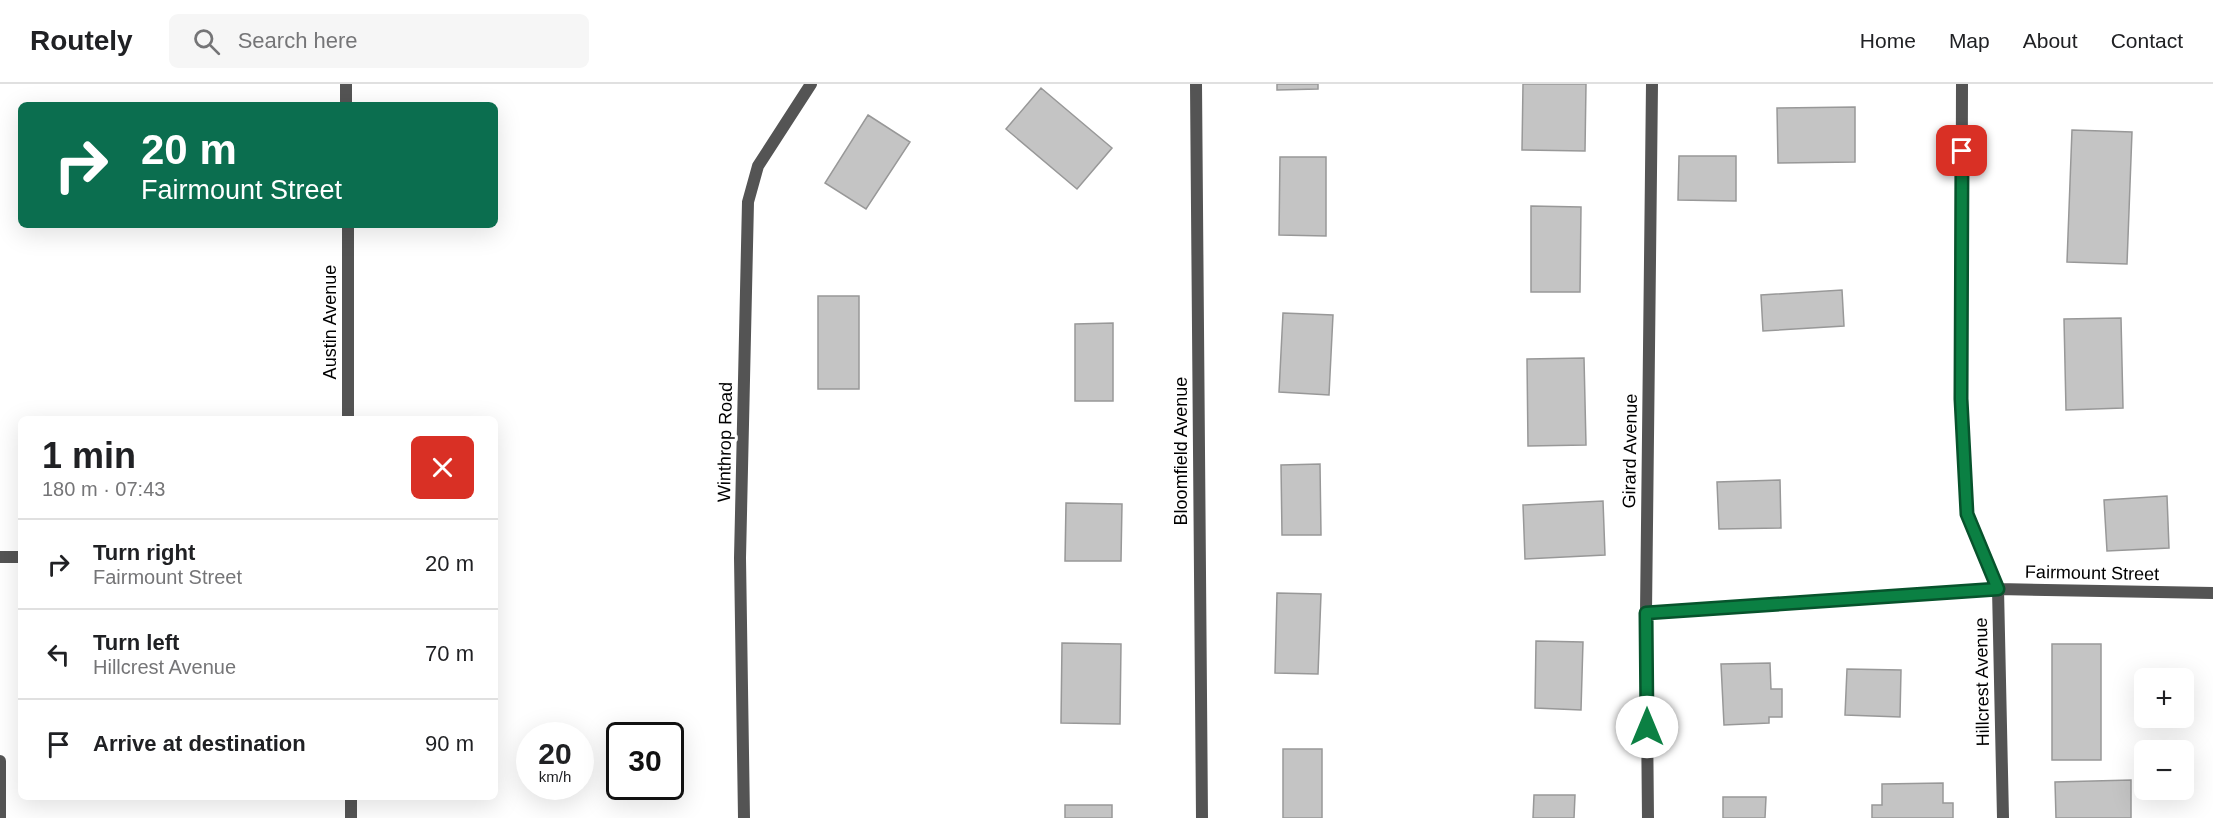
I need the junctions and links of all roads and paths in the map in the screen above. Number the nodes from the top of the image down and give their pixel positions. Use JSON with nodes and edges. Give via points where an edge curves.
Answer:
{"nodes":[{"id":1,"x":346,"y":84,"type":"edge"},
{"id":2,"x":811,"y":84,"type":"edge"},
{"id":3,"x":1197,"y":84,"type":"edge"},
{"id":4,"x":1652,"y":84,"type":"edge"},
{"id":5,"x":1962,"y":84,"type":"edge"},
{"id":6,"x":346,"y":102,"type":"edge"},
{"id":7,"x":348,"y":228,"type":"edge"},
{"id":8,"x":348,"y":416,"type":"edge"},
{"id":9,"x":0,"y":557,"type":"edge"},
{"id":10,"x":18,"y":557,"type":"edge"},
{"id":11,"x":1998,"y":589,"type":"junction"},
{"id":12,"x":2213,"y":594,"type":"edge"},
{"id":13,"x":1646,"y":613,"type":"junction"},
{"id":14,"x":0,"y":760,"type":"edge"},
{"id":15,"x":351,"y":800,"type":"edge"},
{"id":16,"x":0,"y":818,"type":"edge"},
{"id":17,"x":351,"y":818,"type":"edge"},
{"id":18,"x":744,"y":818,"type":"edge"},
{"id":19,"x":1202,"y":818,"type":"edge"},
{"id":20,"x":1648,"y":818,"type":"edge"},
{"id":21,"x":2002,"y":818,"type":"edge"}],
"edges":[{"from":1,"to":6,"type":"street"},
{"from":2,"to":18,"type":"street","name":"Winthrop Road","via":[[758,166],[748,202],[740,558]]},
{"from":3,"to":19,"type":"street","name":"Bloomfield Avenue"},
{"from":4,"to":13,"type":"street","name":"Girard Avenue"},
{"from":5,"to":11,"type":"street","name":"Hillcrest Avenue","via":[[1961,399],[1967,514]]},
{"from":7,"to":8,"type":"street","name":"Austin Avenue"},
{"from":9,"to":10,"type":"street"},
{"from":11,"to":12,"type":"street","name":"Fairmount Street"},
{"from":11,"to":13,"type":"street","name":"Fairmount Street"},
{"from":11,"to":21,"type":"street","name":"Hillcrest Avenue"},
{"from":13,"to":20,"type":"street","name":"Girard Avenue"},
{"from":14,"to":16,"type":"street"},
{"from":15,"to":17,"type":"street"}]}
